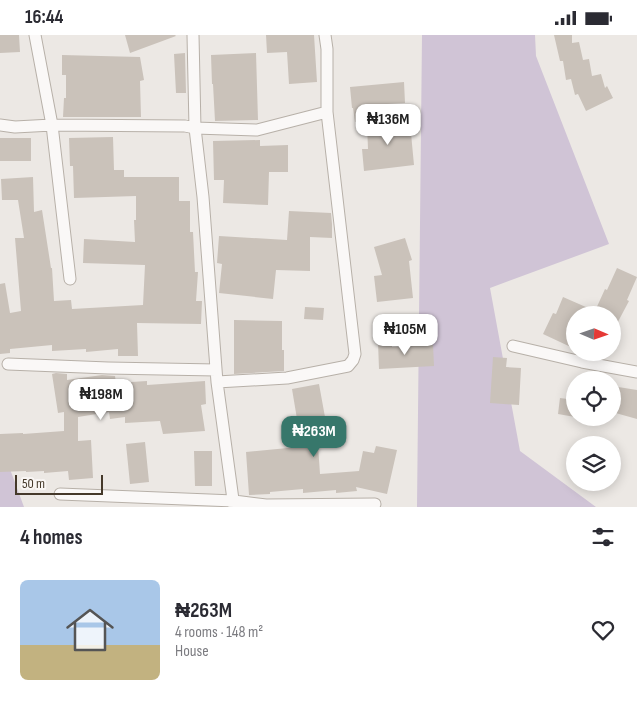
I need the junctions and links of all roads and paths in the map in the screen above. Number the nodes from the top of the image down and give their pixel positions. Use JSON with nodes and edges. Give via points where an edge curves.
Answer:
{"nodes":[{"id":1,"x":35,"y":35,"type":"edge"},
{"id":2,"x":193,"y":35,"type":"edge"},
{"id":3,"x":325,"y":35,"type":"edge"},
{"id":4,"x":327,"y":112,"type":"junction"},
{"id":5,"x":0,"y":125,"type":"edge"},
{"id":6,"x":52,"y":125,"type":"junction"},
{"id":7,"x":195,"y":128,"type":"junction"},
{"id":8,"x":70,"y":279,"type":"dead end"},
{"id":9,"x":513,"y":345,"type":"dead end"},
{"id":10,"x":8,"y":364,"type":"dead end"},
{"id":11,"x":216,"y":370,"type":"junction"},
{"id":12,"x":637,"y":372,"type":"edge"},
{"id":13,"x":217,"y":382,"type":"junction"},
{"id":14,"x":60,"y":494,"type":"dead end"},
{"id":15,"x":234,"y":504,"type":"edge"},
{"id":16,"x":375,"y":505,"type":"dead end"}],
"edges":[{"from":1,"to":6,"type":"street"},
{"from":2,"to":7,"type":"street"},
{"from":3,"to":4,"type":"street"},
{"from":4,"to":7,"type":"street","via":[[257,130]]},
{"from":4,"to":13,"type":"street","via":[[355,354],[353,360],[348,366],[287,378]]},
{"from":5,"to":6,"type":"street"},
{"from":6,"to":7,"type":"street"},
{"from":6,"to":8,"type":"street"},
{"from":7,"to":11,"type":"street"},
{"from":9,"to":12,"type":"street"},
{"from":10,"to":11,"type":"street"},
{"from":11,"to":13,"type":"street"},
{"from":13,"to":15,"type":"street"},
{"from":14,"to":15,"type":"street"},
{"from":15,"to":16,"type":"street"}]}
